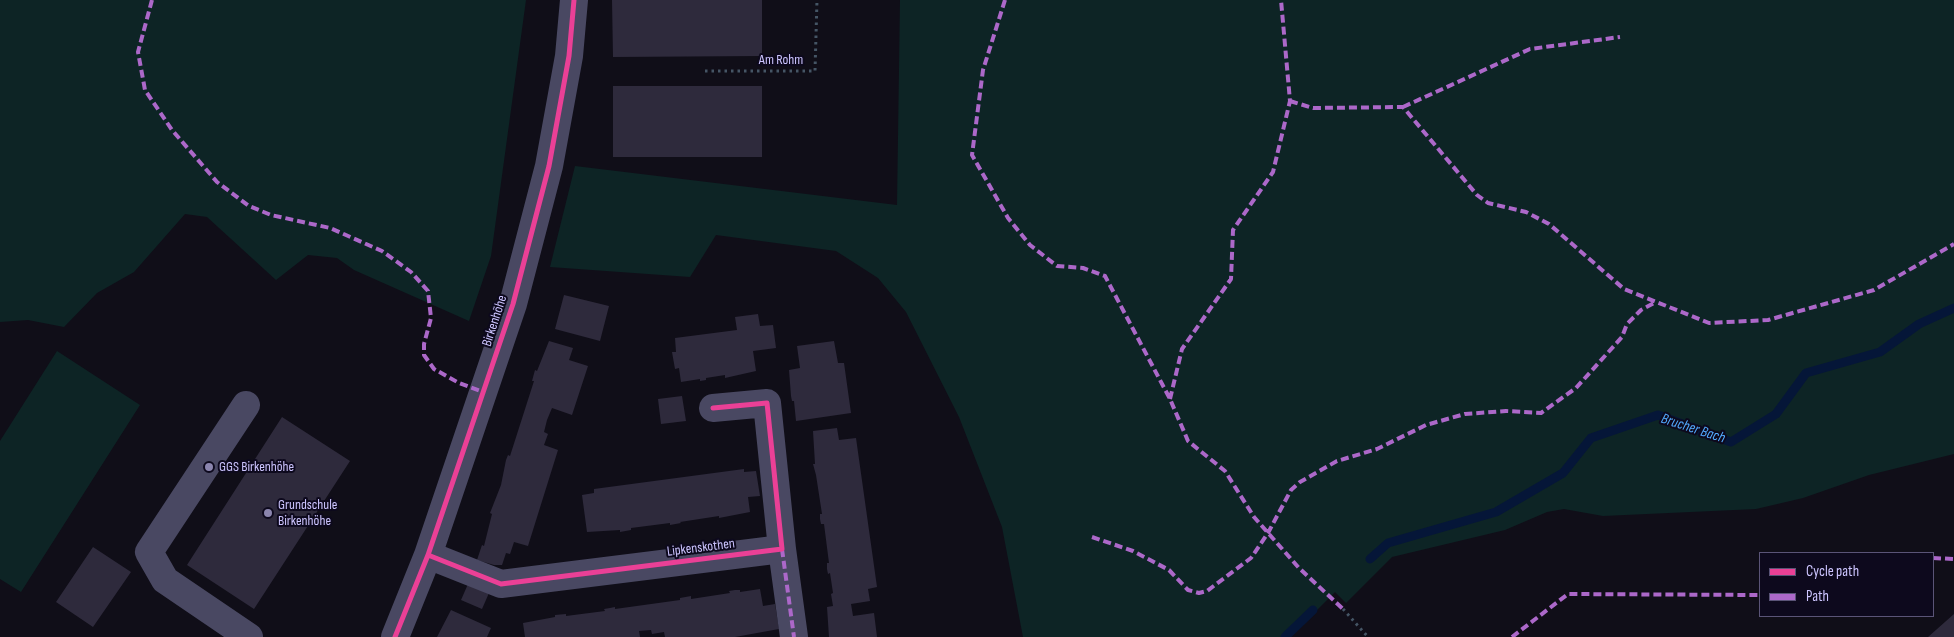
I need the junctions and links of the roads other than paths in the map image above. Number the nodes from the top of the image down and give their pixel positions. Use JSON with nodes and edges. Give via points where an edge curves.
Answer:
{"nodes":[{"id":1,"x":574,"y":0,"type":"edge"},
{"id":2,"x":246,"y":405,"type":"dead end"},
{"id":3,"x":713,"y":408,"type":"dead end"},
{"id":4,"x":782,"y":549,"type":"junction"},
{"id":5,"x":428,"y":555,"type":"junction"},
{"id":6,"x":249,"y":637,"type":"edge"},
{"id":7,"x":395,"y":637,"type":"edge"},
{"id":8,"x":794,"y":637,"type":"edge"}],
"edges":[{"from":1,"to":5,"type":"street","name":"Birkenhöhe","via":[[569,56],[548,166],[518,285]]},
{"from":2,"to":6,"type":"street","via":[[149,552],[165,580]]},
{"from":3,"to":4,"type":"street","via":[[767,403]]},
{"from":4,"to":5,"type":"street","name":"Lipkenskothen","via":[[501,584]]},
{"from":4,"to":8,"type":"street"},
{"from":5,"to":7,"type":"street","name":"Birkenhöhe"}]}
